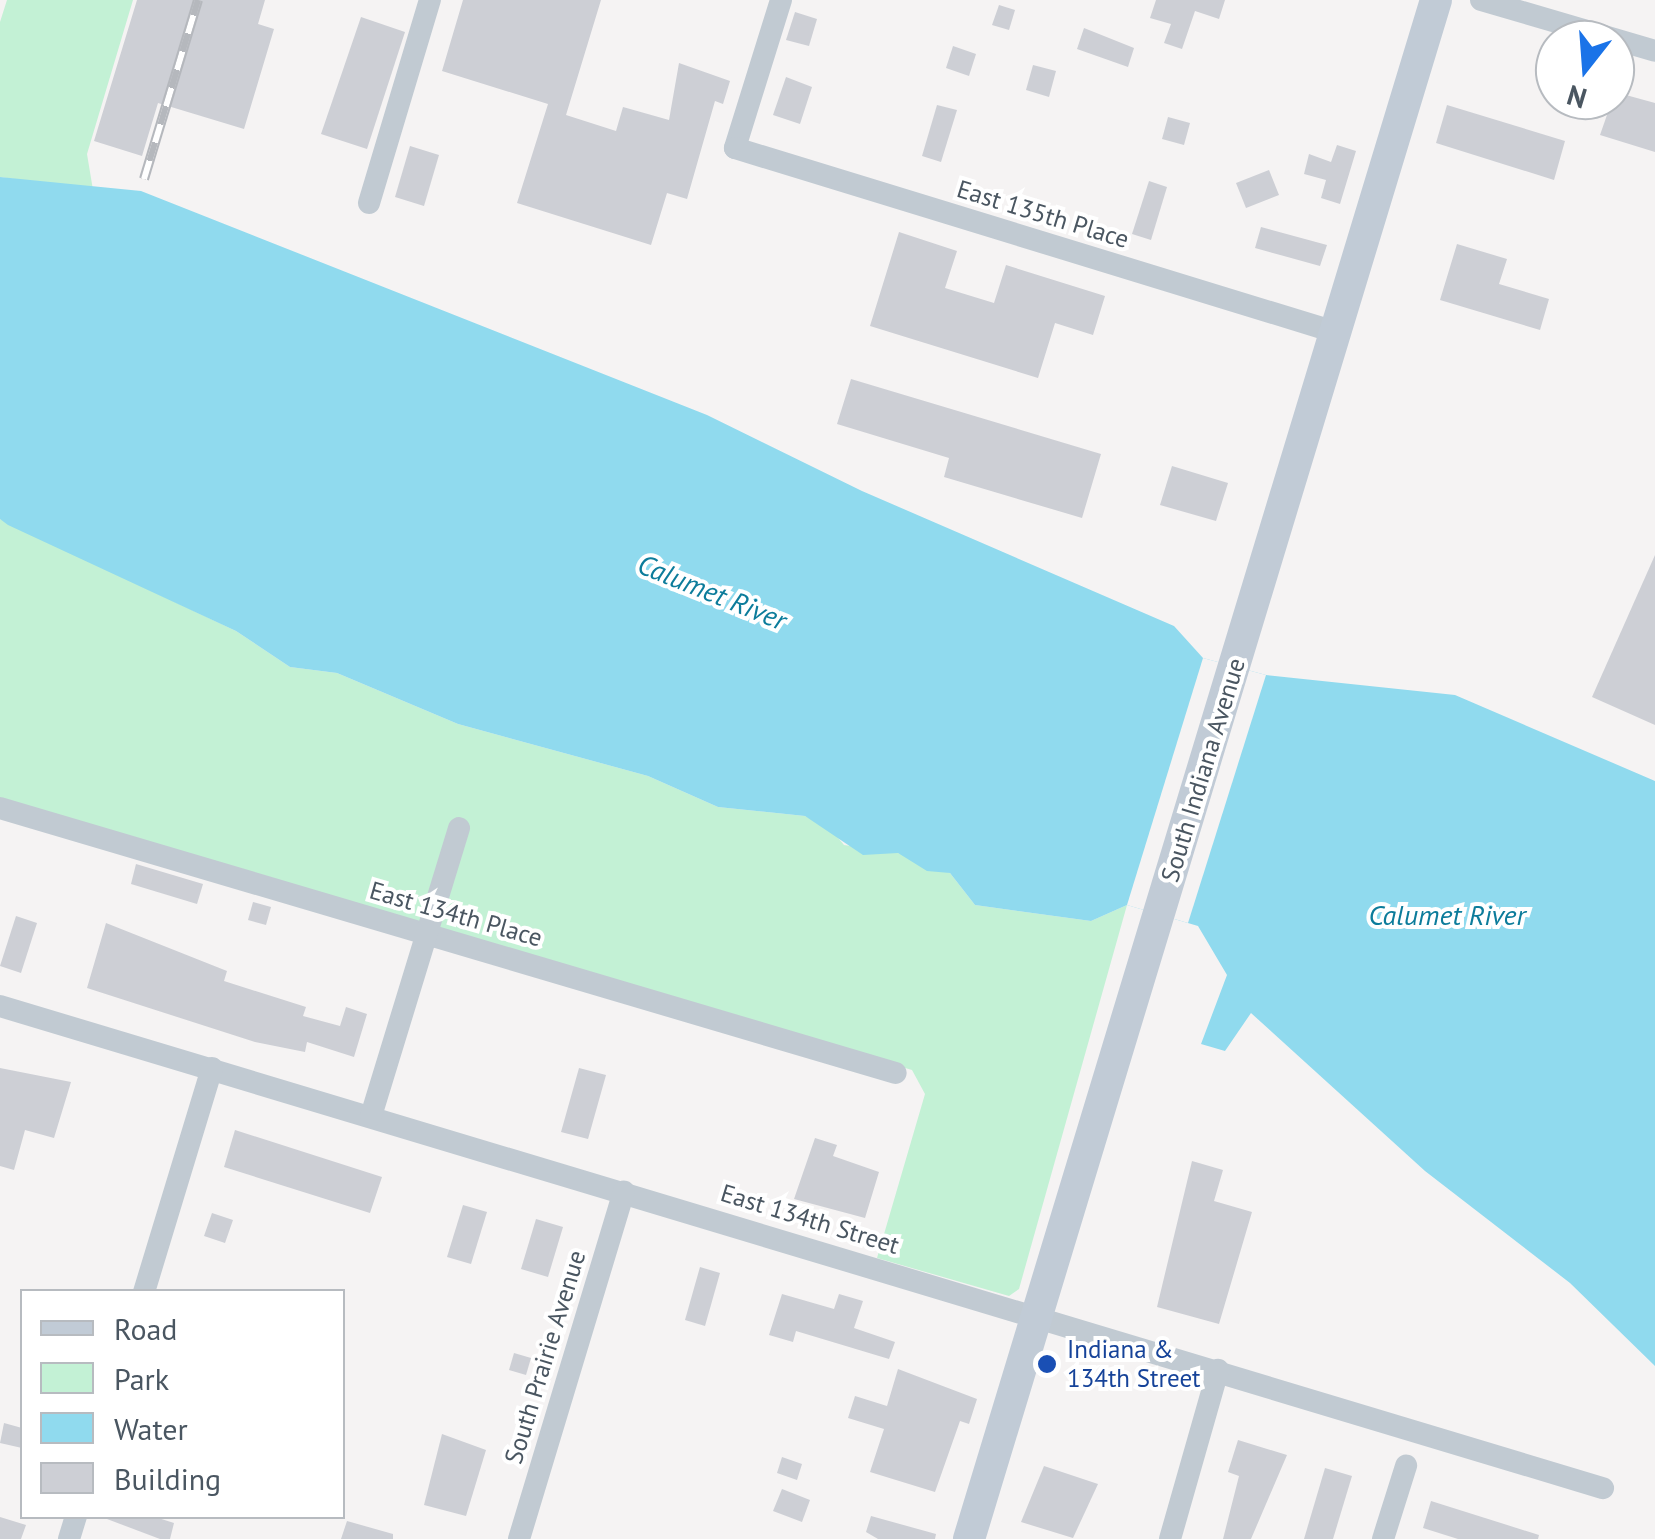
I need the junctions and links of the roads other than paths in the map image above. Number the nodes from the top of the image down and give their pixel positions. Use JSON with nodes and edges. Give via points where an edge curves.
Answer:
{"nodes":[{"id":1,"x":430,"y":0,"type":"edge"},
{"id":2,"x":781,"y":0,"type":"edge"},
{"id":3,"x":1436,"y":0,"type":"edge"},
{"id":4,"x":1481,"y":0,"type":"edge"},
{"id":5,"x":1655,"y":52,"type":"edge"},
{"id":6,"x":369,"y":203,"type":"dead end"},
{"id":7,"x":1335,"y":332,"type":"junction"},
{"id":8,"x":0,"y":808,"type":"edge"},
{"id":9,"x":460,"y":828,"type":"dead end"},
{"id":10,"x":427,"y":934,"type":"junction"},
{"id":11,"x":0,"y":1006,"type":"edge"},
{"id":12,"x":212,"y":1068,"type":"junction"},
{"id":13,"x":896,"y":1073,"type":"dead end"},
{"id":14,"x":371,"y":1116,"type":"junction"},
{"id":15,"x":624,"y":1192,"type":"junction"},
{"id":16,"x":145,"y":1289,"type":"edge"},
{"id":17,"x":1036,"y":1315,"type":"junction"},
{"id":18,"x":1218,"y":1370,"type":"junction"},
{"id":19,"x":1406,"y":1466,"type":"dead end"},
{"id":20,"x":1603,"y":1488,"type":"dead end"},
{"id":21,"x":519,"y":1539,"type":"edge"},
{"id":22,"x":969,"y":1539,"type":"edge"},
{"id":23,"x":1170,"y":1539,"type":"edge"},
{"id":24,"x":1384,"y":1539,"type":"edge"}],
"edges":[{"from":1,"to":6,"type":"street"},
{"from":2,"to":7,"type":"street","name":"East 135th Place","via":[[735,148]]},
{"from":3,"to":7,"type":"main road","name":"South Indiana Avenue"},
{"from":4,"to":5,"type":"street"},
{"from":7,"to":17,"type":"main road","name":"South Indiana Avenue"},
{"from":8,"to":10,"type":"street","name":"East 134th Place"},
{"from":9,"to":10,"type":"street"},
{"from":10,"to":13,"type":"street","name":"East 134th Place"},
{"from":10,"to":14,"type":"street"},
{"from":11,"to":12,"type":"street","name":"East 134th Street"},
{"from":12,"to":14,"type":"street","name":"East 134th Street"},
{"from":12,"to":16,"type":"street"},
{"from":14,"to":15,"type":"street","name":"East 134th Street"},
{"from":15,"to":17,"type":"street","name":"East 134th Street"},
{"from":15,"to":21,"type":"street","name":"South Prairie Avenue"},
{"from":17,"to":18,"type":"street","name":"East 134th Street"},
{"from":17,"to":22,"type":"main road","name":"South Indiana Avenue"},
{"from":18,"to":20,"type":"street","name":"East 134th Street"},
{"from":18,"to":23,"type":"street"},
{"from":19,"to":24,"type":"street"}]}
